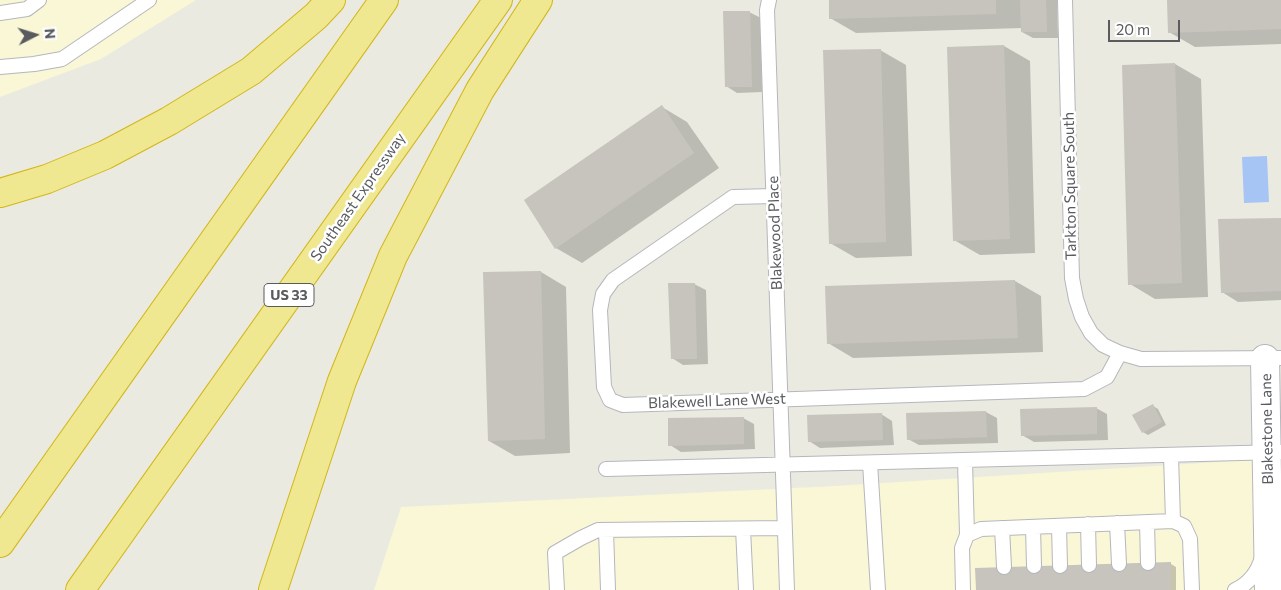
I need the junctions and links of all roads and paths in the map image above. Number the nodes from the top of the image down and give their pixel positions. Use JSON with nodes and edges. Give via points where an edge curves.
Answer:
{"nodes":[{"id":1,"x":39,"y":0,"type":"edge"},
{"id":2,"x":149,"y":0,"type":"edge"},
{"id":3,"x":331,"y":0,"type":"edge"},
{"id":4,"x":384,"y":0,"type":"edge"},
{"id":5,"x":498,"y":0,"type":"edge"},
{"id":6,"x":538,"y":0,"type":"edge"},
{"id":7,"x":768,"y":0,"type":"edge"},
{"id":8,"x":1065,"y":0,"type":"edge"},
{"id":9,"x":0,"y":12,"type":"edge"},
{"id":10,"x":0,"y":67,"type":"edge"},
{"id":11,"x":0,"y":193,"type":"edge"},
{"id":12,"x":774,"y":196,"type":"junction"},
{"id":13,"x":1120,"y":352,"type":"junction"},
{"id":14,"x":1273,"y":358,"type":"edge"},
{"id":15,"x":780,"y":398,"type":"junction"},
{"id":16,"x":1274,"y":452,"type":"edge"},
{"id":17,"x":1171,"y":455,"type":"junction"},
{"id":18,"x":965,"y":461,"type":"junction"},
{"id":19,"x":870,"y":463,"type":"junction"},
{"id":20,"x":783,"y":465,"type":"junction"},
{"id":21,"x":606,"y":469,"type":"dead end"},
{"id":22,"x":1173,"y":521,"type":"junction"},
{"id":23,"x":1147,"y":522,"type":"junction"},
{"id":24,"x":1117,"y":523,"type":"junction"},
{"id":25,"x":1088,"y":524,"type":"junction"},
{"id":26,"x":1059,"y":526,"type":"junction"},
{"id":27,"x":1033,"y":527,"type":"junction"},
{"id":28,"x":784,"y":528,"type":"junction"},
{"id":29,"x":1002,"y":528,"type":"junction"},
{"id":30,"x":743,"y":529,"type":"junction"},
{"id":31,"x":606,"y":530,"type":"junction"},
{"id":32,"x":967,"y":535,"type":"junction"},
{"id":33,"x":1268,"y":538,"type":"junction"},
{"id":34,"x":0,"y":543,"type":"edge"},
{"id":35,"x":1148,"y":563,"type":"dead end"},
{"id":36,"x":1119,"y":564,"type":"dead end"},
{"id":37,"x":1089,"y":565,"type":"dead end"},
{"id":38,"x":1034,"y":566,"type":"dead end"},
{"id":39,"x":1060,"y":566,"type":"dead end"},
{"id":40,"x":1004,"y":567,"type":"dead end"},
{"id":41,"x":80,"y":590,"type":"edge"},
{"id":42,"x":273,"y":590,"type":"edge"},
{"id":43,"x":557,"y":590,"type":"edge"},
{"id":44,"x":608,"y":590,"type":"edge"},
{"id":45,"x":746,"y":590,"type":"edge"},
{"id":46,"x":787,"y":590,"type":"edge"},
{"id":47,"x":878,"y":590,"type":"edge"},
{"id":48,"x":963,"y":590,"type":"edge"},
{"id":49,"x":1192,"y":590,"type":"edge"},
{"id":50,"x":1235,"y":590,"type":"edge"},
{"id":51,"x":1269,"y":590,"type":"edge"}],
"edges":[{"from":1,"to":9,"type":"lane","via":[[27,8]]},
{"from":2,"to":10,"type":"lane","via":[[62,59]]},
{"from":3,"to":11,"type":"highway","via":[[250,71],[169,121],[105,155],[47,179]]},
{"from":4,"to":34,"type":"highway"},
{"from":5,"to":41,"type":"highway","name":"Southeast Expressway","number":"US 33"},
{"from":6,"to":42,"type":"highway","via":[[480,90],[393,256],[342,381]]},
{"from":7,"to":12,"type":"lane","name":"Blakewood Place"},
{"from":8,"to":13,"type":"lane","name":"Tarkton Square South","via":[[1072,278],[1082,317],[1091,333],[1102,345]]},
{"from":12,"to":15,"type":"lane","name":"Blakewood Place"},
{"from":12,"to":15,"type":"lane","name":"Blakewell Lane West","via":[[733,196],[613,280],[603,294],[600,310],[604,387],[610,400],[623,405]]},
{"from":13,"to":14,"type":"lane","name":"Tarkton Square South","via":[[1141,359]]},
{"from":13,"to":15,"type":"lane","name":"Blakewell Lane West","via":[[1106,377],[1084,389]]},
{"from":14,"to":16,"type":"street","name":"Blakestone Lane"},
{"from":15,"to":20,"type":"lane","name":"Blakewood Place"},
{"from":16,"to":17,"type":"lane"},
{"from":16,"to":33,"type":"street","name":"Blakestone Lane"},
{"from":17,"to":18,"type":"lane"},
{"from":17,"to":22,"type":"lane"},
{"from":18,"to":19,"type":"lane"},
{"from":18,"to":32,"type":"lane"},
{"from":19,"to":20,"type":"lane"},
{"from":19,"to":47,"type":"lane"},
{"from":20,"to":21,"type":"lane"},
{"from":20,"to":28,"type":"lane","name":"Blakewood Place"},
{"from":22,"to":23,"type":"lane"},
{"from":22,"to":49,"type":"lane","via":[[1184,526],[1190,539]]},
{"from":23,"to":24,"type":"lane"},
{"from":23,"to":35,"type":"lane"},
{"from":24,"to":25,"type":"lane"},
{"from":24,"to":36,"type":"lane"},
{"from":25,"to":26,"type":"lane"},
{"from":25,"to":37,"type":"lane"},
{"from":26,"to":27,"type":"lane"},
{"from":26,"to":39,"type":"lane"},
{"from":27,"to":29,"type":"lane"},
{"from":27,"to":38,"type":"lane"},
{"from":28,"to":30,"type":"lane"},
{"from":28,"to":46,"type":"lane","name":"Blakewood Place"},
{"from":29,"to":32,"type":"lane","via":[[981,529]]},
{"from":29,"to":40,"type":"lane"},
{"from":30,"to":31,"type":"lane"},
{"from":30,"to":45,"type":"lane"},
{"from":31,"to":43,"type":"lane","via":[[589,534],[555,553]]},
{"from":31,"to":44,"type":"lane"},
{"from":32,"to":48,"type":"lane","via":[[962,548]]},
{"from":33,"to":50,"type":"lane","via":[[1257,573]]},
{"from":33,"to":51,"type":"street","name":"Blakestone Lane"}]}
